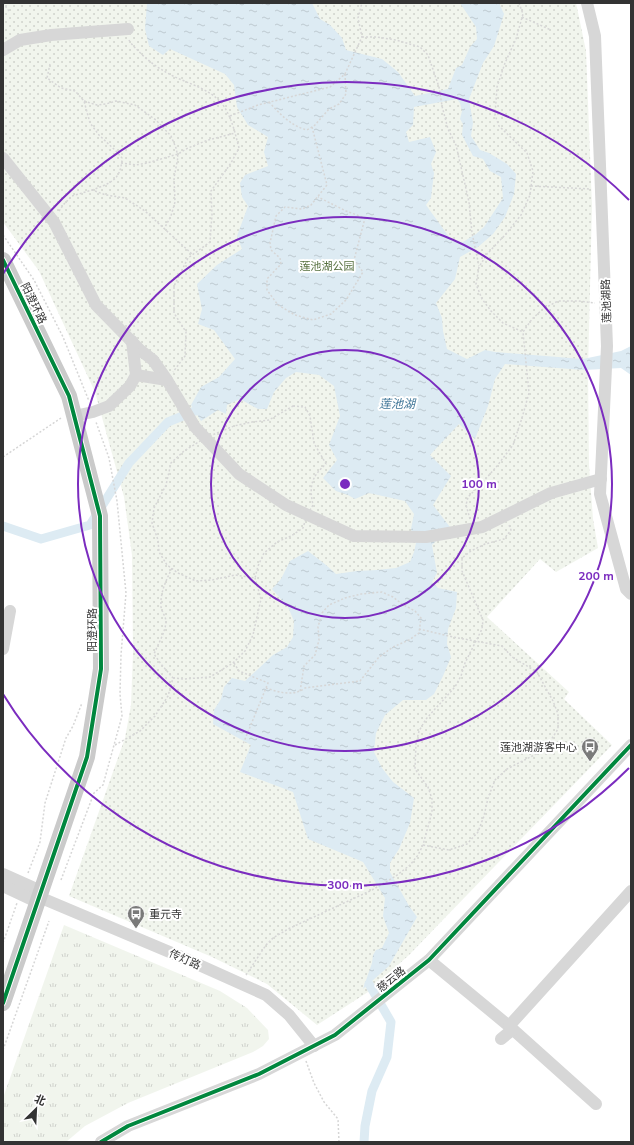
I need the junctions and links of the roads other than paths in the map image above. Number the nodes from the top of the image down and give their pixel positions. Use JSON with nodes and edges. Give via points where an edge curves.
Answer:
{"nodes":[{"id":1,"x":587,"y":3,"type":"edge"},
{"id":2,"x":128,"y":29,"type":"road end"},
{"id":3,"x":3,"y":50,"type":"edge"},
{"id":4,"x":3,"y":158,"type":"edge"},
{"id":5,"x":3,"y":260,"type":"edge"},
{"id":6,"x":132,"y":342,"type":"junction"},
{"id":7,"x":136,"y":375,"type":"junction"},
{"id":8,"x":167,"y":380,"type":"junction"},
{"id":9,"x":74,"y":416,"type":"junction"},
{"id":10,"x":600,"y":479,"type":"junction"},
{"id":11,"x":631,"y":594,"type":"edge"},
{"id":12,"x":10,"y":611,"type":"dead end"},
{"id":13,"x":3,"y":649,"type":"edge"},
{"id":14,"x":631,"y":745,"type":"edge"},
{"id":15,"x":3,"y":874,"type":"edge"},
{"id":16,"x":3,"y":886,"type":"edge"},
{"id":17,"x":22,"y":889,"type":"junction"},
{"id":18,"x":631,"y":891,"type":"edge"},
{"id":19,"x":39,"y":897,"type":"junction"},
{"id":20,"x":429,"y":960,"type":"junction"},
{"id":21,"x":3,"y":1003,"type":"edge"},
{"id":22,"x":510,"y":1028,"type":"junction"},
{"id":23,"x":501,"y":1039,"type":"dead end"},
{"id":24,"x":309,"y":1049,"type":"junction"},
{"id":25,"x":596,"y":1104,"type":"dead end"},
{"id":26,"x":101,"y":1142,"type":"edge"}],
"edges":[{"from":1,"to":10,"type":"street","name":"莲池湖路","via":[[595,36],[608,346]]},
{"from":2,"to":3,"type":"street","via":[[20,40]]},
{"from":4,"to":6,"type":"street","via":[[54,222],[96,305]]},
{"from":5,"to":9,"type":"main road","name":"阳澄环路","via":[[69,396]]},
{"from":6,"to":7,"type":"street"},
{"from":6,"to":8,"type":"street","via":[[153,360]]},
{"from":7,"to":8,"type":"street"},
{"from":7,"to":9,"type":"street","via":[[130,386],[109,406]]},
{"from":8,"to":10,"type":"street","via":[[195,427],[239,474],[286,506],[354,536],[426,537],[482,527],[551,493]]},
{"from":9,"to":19,"type":"main road","name":"阳澄环路","via":[[100,516],[101,669],[87,757]]},
{"from":10,"to":11,"type":"street","name":"莲池湖路","via":[[600,494],[626,589]]},
{"from":12,"to":13,"type":"street"},
{"from":14,"to":20,"type":"street","name":"慈云路"},
{"from":15,"to":17,"type":"street"},
{"from":16,"to":17,"type":"street"},
{"from":17,"to":19,"type":"street","name":"传灯路"},
{"from":18,"to":22,"type":"street"},
{"from":19,"to":21,"type":"main road","name":"阳澄环路"},
{"from":19,"to":24,"type":"street","name":"传灯路","via":[[266,995],[289,1015]]},
{"from":20,"to":22,"type":"street"},
{"from":20,"to":24,"type":"street","name":"慈云路","via":[[335,1035]]},
{"from":22,"to":23,"type":"street"},
{"from":22,"to":25,"type":"street"},
{"from":24,"to":26,"type":"street","name":"慈云路","via":[[259,1074],[128,1126]]}]}
